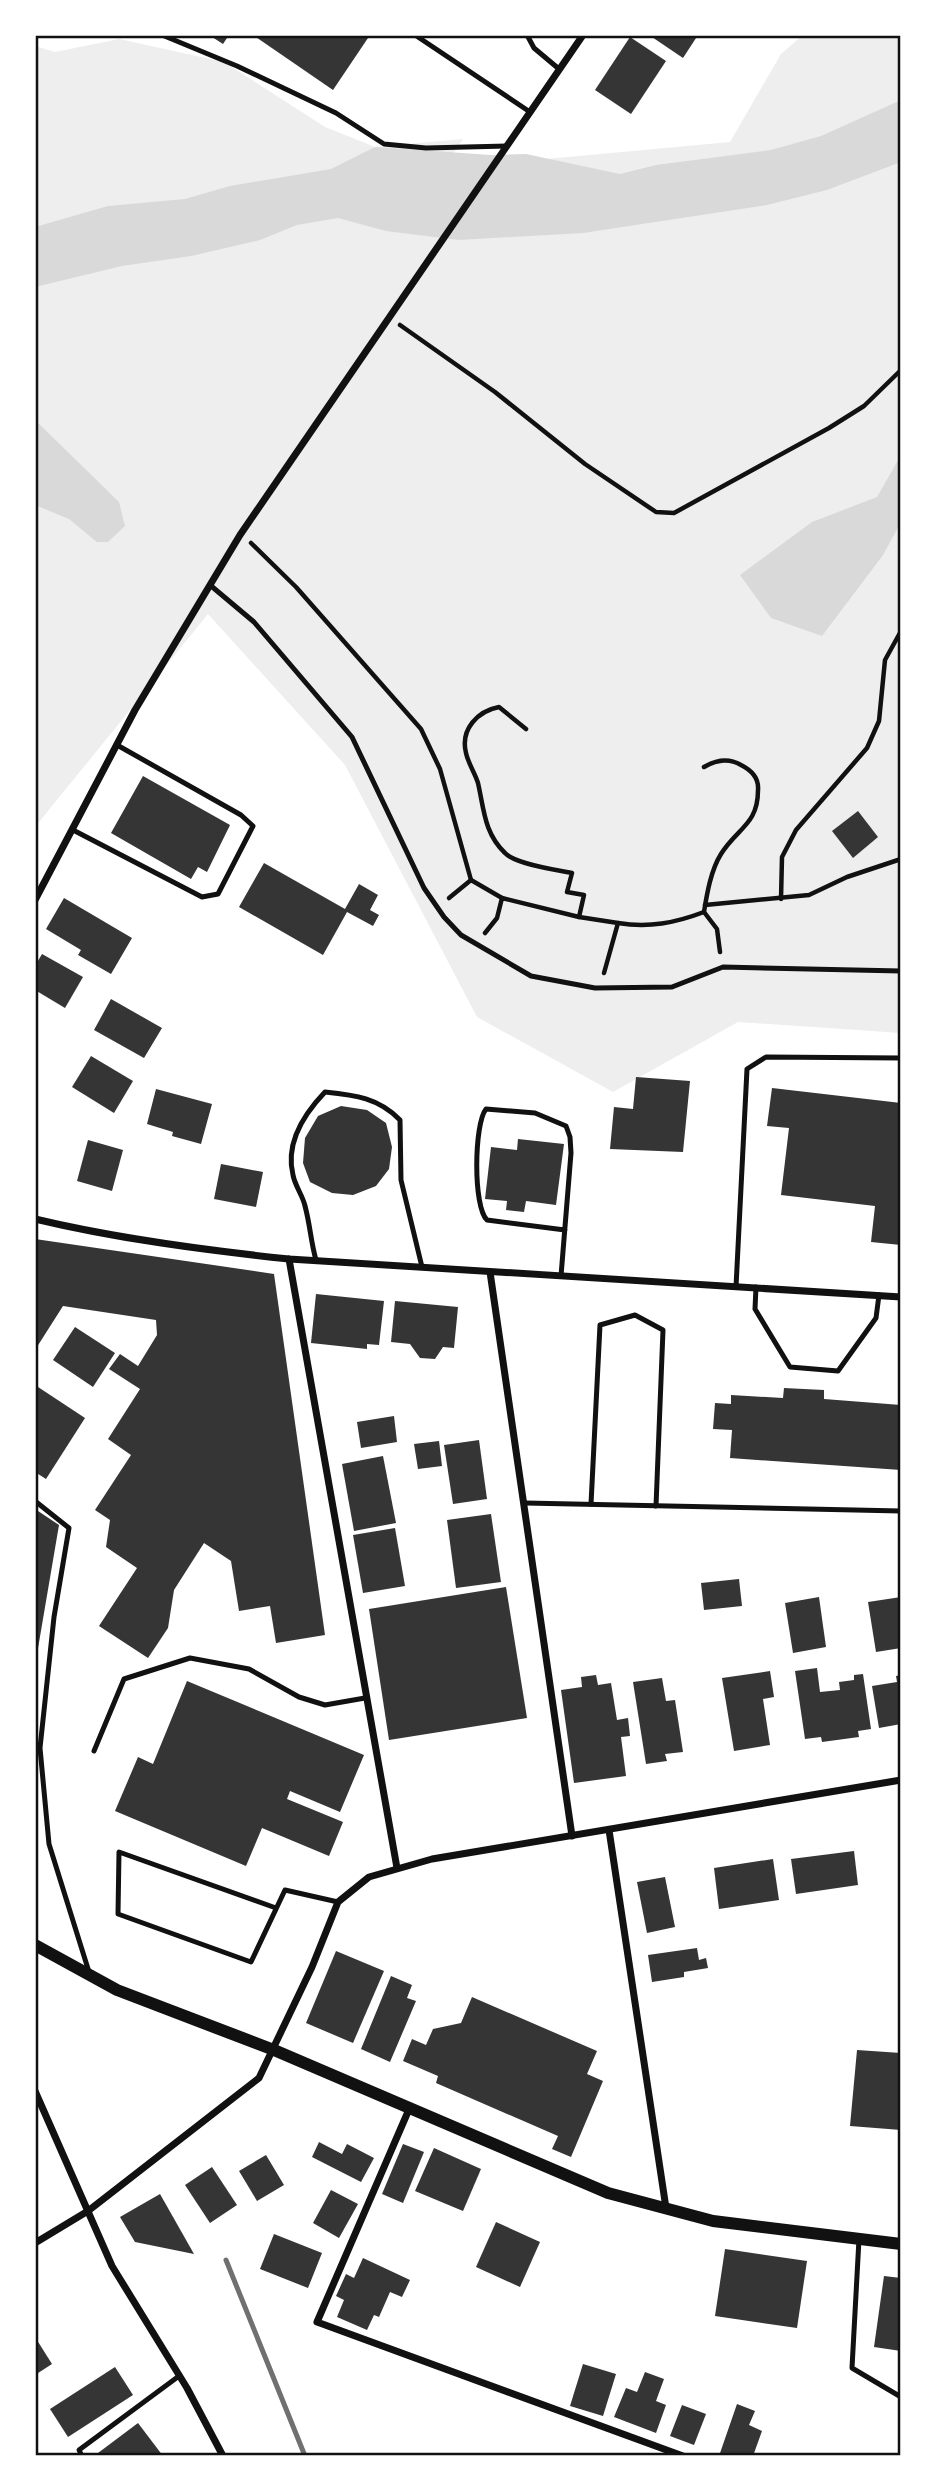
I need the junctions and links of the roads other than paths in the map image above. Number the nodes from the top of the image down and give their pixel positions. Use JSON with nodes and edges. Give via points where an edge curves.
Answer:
{"nodes":[{"id":1,"x":162,"y":35,"type":"edge"},
{"id":2,"x":415,"y":35,"type":"edge"},
{"id":3,"x":527,"y":35,"type":"edge"},
{"id":4,"x":583,"y":35,"type":"edge"},
{"id":5,"x":559,"y":69,"type":"junction"},
{"id":6,"x":530,"y":112,"type":"junction"},
{"id":7,"x":505,"y":148,"type":"junction"},
{"id":8,"x":210,"y":585,"type":"junction"},
{"id":9,"x":117,"y":745,"type":"junction"},
{"id":10,"x":73,"y":830,"type":"junction"},
{"id":11,"x":35,"y":900,"type":"edge"},
{"id":12,"x":901,"y":971,"type":"edge"},
{"id":13,"x":901,"y":1058,"type":"edge"},
{"id":14,"x":35,"y":1219,"type":"edge"},
{"id":15,"x":565,"y":1230,"type":"junction"},
{"id":16,"x":289,"y":1259,"type":"junction"},
{"id":17,"x":316,"y":1261,"type":"junction"},
{"id":18,"x":422,"y":1267,"type":"junction"},
{"id":19,"x":490,"y":1272,"type":"junction"},
{"id":20,"x":561,"y":1276,"type":"junction"},
{"id":21,"x":736,"y":1287,"type":"junction"},
{"id":22,"x":757,"y":1287,"type":"junction"},
{"id":23,"x":878,"y":1296,"type":"junction"},
{"id":24,"x":901,"y":1297,"type":"edge"},
{"id":25,"x":35,"y":1502,"type":"edge"},
{"id":26,"x":525,"y":1503,"type":"junction"},
{"id":27,"x":591,"y":1504,"type":"junction"},
{"id":28,"x":656,"y":1506,"type":"junction"},
{"id":29,"x":901,"y":1511,"type":"edge"},
{"id":30,"x":365,"y":1698,"type":"junction"},
{"id":31,"x":94,"y":1751,"type":"dead end"},
{"id":32,"x":901,"y":1780,"type":"edge"},
{"id":33,"x":609,"y":1830,"type":"junction"},
{"id":34,"x":572,"y":1836,"type":"junction"},
{"id":35,"x":397,"y":1868,"type":"junction"},
{"id":36,"x":338,"y":1902,"type":"junction"},
{"id":37,"x":276,"y":1908,"type":"junction"},
{"id":38,"x":35,"y":1945,"type":"edge"},
{"id":39,"x":90,"y":1975,"type":"junction"},
{"id":40,"x":274,"y":2050,"type":"junction"},
{"id":41,"x":35,"y":2091,"type":"edge"},
{"id":42,"x":410,"y":2107,"type":"junction"},
{"id":43,"x":666,"y":2209,"type":"junction"},
{"id":44,"x":88,"y":2211,"type":"junction"},
{"id":45,"x":859,"y":2239,"type":"junction"},
{"id":46,"x":35,"y":2243,"type":"edge"},
{"id":47,"x":901,"y":2244,"type":"edge"},
{"id":48,"x":179,"y":2376,"type":"junction"},
{"id":49,"x":901,"y":2397,"type":"edge"},
{"id":50,"x":82,"y":2456,"type":"edge"},
{"id":51,"x":223,"y":2456,"type":"edge"},
{"id":52,"x":683,"y":2456,"type":"edge"}],
"edges":[{"from":1,"to":7,"type":"lane","via":[[336,113],[384,144]]},
{"from":2,"to":6,"type":"lane"},
{"from":3,"to":5,"type":"lane","via":[[534,48]]},
{"from":4,"to":5,"type":"street"},
{"from":5,"to":6,"type":"street"},
{"from":6,"to":7,"type":"street"},
{"from":7,"to":8,"type":"street"},
{"from":8,"to":9,"type":"street"},
{"from":8,"to":12,"type":"lane","via":[[254,622],[352,737],[424,888],[437,906],[461,935],[531,976],[600,988],[672,987],[720,969]]},
{"from":9,"to":10,"type":"street"},
{"from":9,"to":10,"type":"lane","via":[[253,826],[218,894],[202,897]]},
{"from":10,"to":11,"type":"street"},
{"from":13,"to":21,"type":"lane","via":[[766,1057],[747,1069]]},
{"from":14,"to":16,"type":"street","via":[[196,1250]]},
{"from":15,"to":15,"type":"lane","via":[[486,1220],[480,1214],[479,1126],[483,1113],[494,1108],[546,1117],[566,1126],[570,1137]]},
{"from":15,"to":20,"type":"lane"},
{"from":16,"to":17,"type":"street"},
{"from":16,"to":30,"type":"street"},
{"from":17,"to":18,"type":"street"},
{"from":17,"to":18,"type":"lane","via":[[305,1206],[292,1174],[292,1157],[296,1132],[308,1109],[325,1092],[360,1096],[387,1106],[400,1120],[401,1180]]},
{"from":18,"to":19,"type":"street"},
{"from":19,"to":20,"type":"street"},
{"from":19,"to":26,"type":"street"},
{"from":20,"to":21,"type":"street"},
{"from":21,"to":22,"type":"street"},
{"from":22,"to":23,"type":"street"},
{"from":22,"to":23,"type":"lane","via":[[755,1309],[790,1367],[838,1371],[876,1318]]},
{"from":23,"to":24,"type":"street"},
{"from":25,"to":39,"type":"lane","via":[[69,1528],[40,1748],[49,1843]]},
{"from":26,"to":27,"type":"lane"},
{"from":26,"to":34,"type":"street"},
{"from":27,"to":28,"type":"lane"},
{"from":27,"to":28,"type":"lane","via":[[600,1325],[635,1315],[663,1330]]},
{"from":28,"to":29,"type":"lane"},
{"from":30,"to":31,"type":"lane","via":[[325,1705],[299,1697],[249,1669],[190,1658],[124,1679]]},
{"from":30,"to":35,"type":"street"},
{"from":32,"to":33,"type":"street"},
{"from":33,"to":34,"type":"street"},
{"from":33,"to":43,"type":"street"},
{"from":34,"to":35,"type":"street","via":[[432,1858]]},
{"from":35,"to":36,"type":"street","via":[[369,1877]]},
{"from":36,"to":37,"type":"lane","via":[[285,1890]]},
{"from":36,"to":40,"type":"street"},
{"from":37,"to":37,"type":"lane","via":[[251,1962],[118,1914],[119,1852]]},
{"from":38,"to":39,"type":"street"},
{"from":39,"to":40,"type":"street","via":[[195,2022]]},
{"from":40,"to":42,"type":"street"},
{"from":40,"to":44,"type":"street","via":[[259,2078]]},
{"from":41,"to":44,"type":"street"},
{"from":42,"to":43,"type":"street","via":[[583,2183]]},
{"from":42,"to":52,"type":"street","via":[[317,2322]]},
{"from":43,"to":45,"type":"street","via":[[713,2221]]},
{"from":44,"to":46,"type":"street"},
{"from":44,"to":48,"type":"street","via":[[112,2266]]},
{"from":45,"to":47,"type":"street"},
{"from":45,"to":49,"type":"lane","via":[[852,2368]]},
{"from":48,"to":50,"type":"lane","via":[[79,2450]]},
{"from":48,"to":51,"type":"street"}]}
